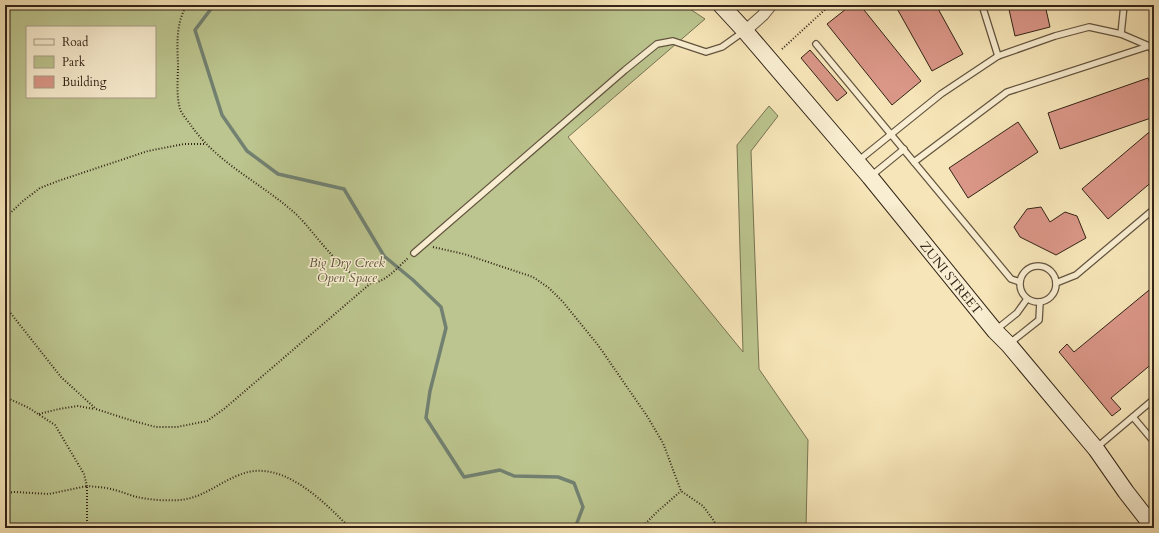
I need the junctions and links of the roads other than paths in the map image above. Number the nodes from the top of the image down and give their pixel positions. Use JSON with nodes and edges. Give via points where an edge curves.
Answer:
{"nodes":[{"id":1,"x":721,"y":5,"type":"edge"},
{"id":2,"x":771,"y":5,"type":"edge"},
{"id":3,"x":982,"y":5,"type":"edge"},
{"id":4,"x":1124,"y":5,"type":"edge"},
{"id":5,"x":745,"y":31,"type":"junction"},
{"id":6,"x":1121,"y":34,"type":"junction"},
{"id":7,"x":816,"y":44,"type":"dead end"},
{"id":8,"x":1149,"y":46,"type":"junction"},
{"id":9,"x":1154,"y":52,"type":"edge"},
{"id":10,"x":998,"y":56,"type":"junction"},
{"id":11,"x":892,"y":134,"type":"junction"},
{"id":12,"x":904,"y":149,"type":"junction"},
{"id":13,"x":856,"y":162,"type":"junction"},
{"id":14,"x":914,"y":162,"type":"junction"},
{"id":15,"x":870,"y":177,"type":"junction"},
{"id":16,"x":1154,"y":209,"type":"edge"},
{"id":17,"x":414,"y":253,"type":"road end"},
{"id":18,"x":1020,"y":282,"type":"junction"},
{"id":19,"x":1056,"y":283,"type":"junction"},
{"id":20,"x":1027,"y":299,"type":"junction"},
{"id":21,"x":1040,"y":302,"type":"junction"},
{"id":22,"x":995,"y":331,"type":"junction"},
{"id":23,"x":1009,"y":345,"type":"junction"},
{"id":24,"x":1154,"y":399,"type":"edge"},
{"id":25,"x":1133,"y":417,"type":"junction"},
{"id":26,"x":1154,"y":442,"type":"edge"},
{"id":27,"x":1096,"y":449,"type":"junction"},
{"id":28,"x":1154,"y":528,"type":"edge"}],
"edges":[{"from":1,"to":5,"type":"main road","name":"ZUNI STREET"},
{"from":2,"to":5,"type":"street"},
{"from":3,"to":10,"type":"lane"},
{"from":4,"to":6,"type":"lane"},
{"from":5,"to":13,"type":"main road","name":"ZUNI STREET"},
{"from":5,"to":17,"type":"lane","via":[[722,47],[706,52],[673,41],[657,44]]},
{"from":6,"to":8,"type":"lane"},
{"from":6,"to":10,"type":"lane","via":[[1089,27]]},
{"from":7,"to":11,"type":"lane"},
{"from":8,"to":9,"type":"lane"},
{"from":8,"to":14,"type":"lane","via":[[1007,92]]},
{"from":10,"to":11,"type":"lane","via":[[941,94]]},
{"from":11,"to":12,"type":"lane"},
{"from":11,"to":13,"type":"lane"},
{"from":12,"to":14,"type":"lane"},
{"from":12,"to":15,"type":"lane"},
{"from":13,"to":15,"type":"main road","name":"ZUNI STREET"},
{"from":14,"to":18,"type":"lane","via":[[1011,279]]},
{"from":15,"to":22,"type":"main road","name":"ZUNI STREET"},
{"from":16,"to":19,"type":"lane","via":[[1076,275]]},
{"from":18,"to":19,"type":"lane","via":[[1026,271],[1037,266],[1049,270]]},
{"from":18,"to":20,"type":"lane","via":[[1020,288]]},
{"from":19,"to":21,"type":"lane","via":[[1051,297]]},
{"from":20,"to":21,"type":"lane"},
{"from":20,"to":22,"type":"lane","via":[[1018,313]]},
{"from":21,"to":23,"type":"lane","via":[[1039,320]]},
{"from":22,"to":23,"type":"main road","name":"ZUNI STREET"},
{"from":23,"to":27,"type":"main road","name":"ZUNI STREET"},
{"from":24,"to":25,"type":"lane"},
{"from":25,"to":26,"type":"lane"},
{"from":25,"to":27,"type":"lane"},
{"from":27,"to":28,"type":"main road","name":"ZUNI STREET"}]}
